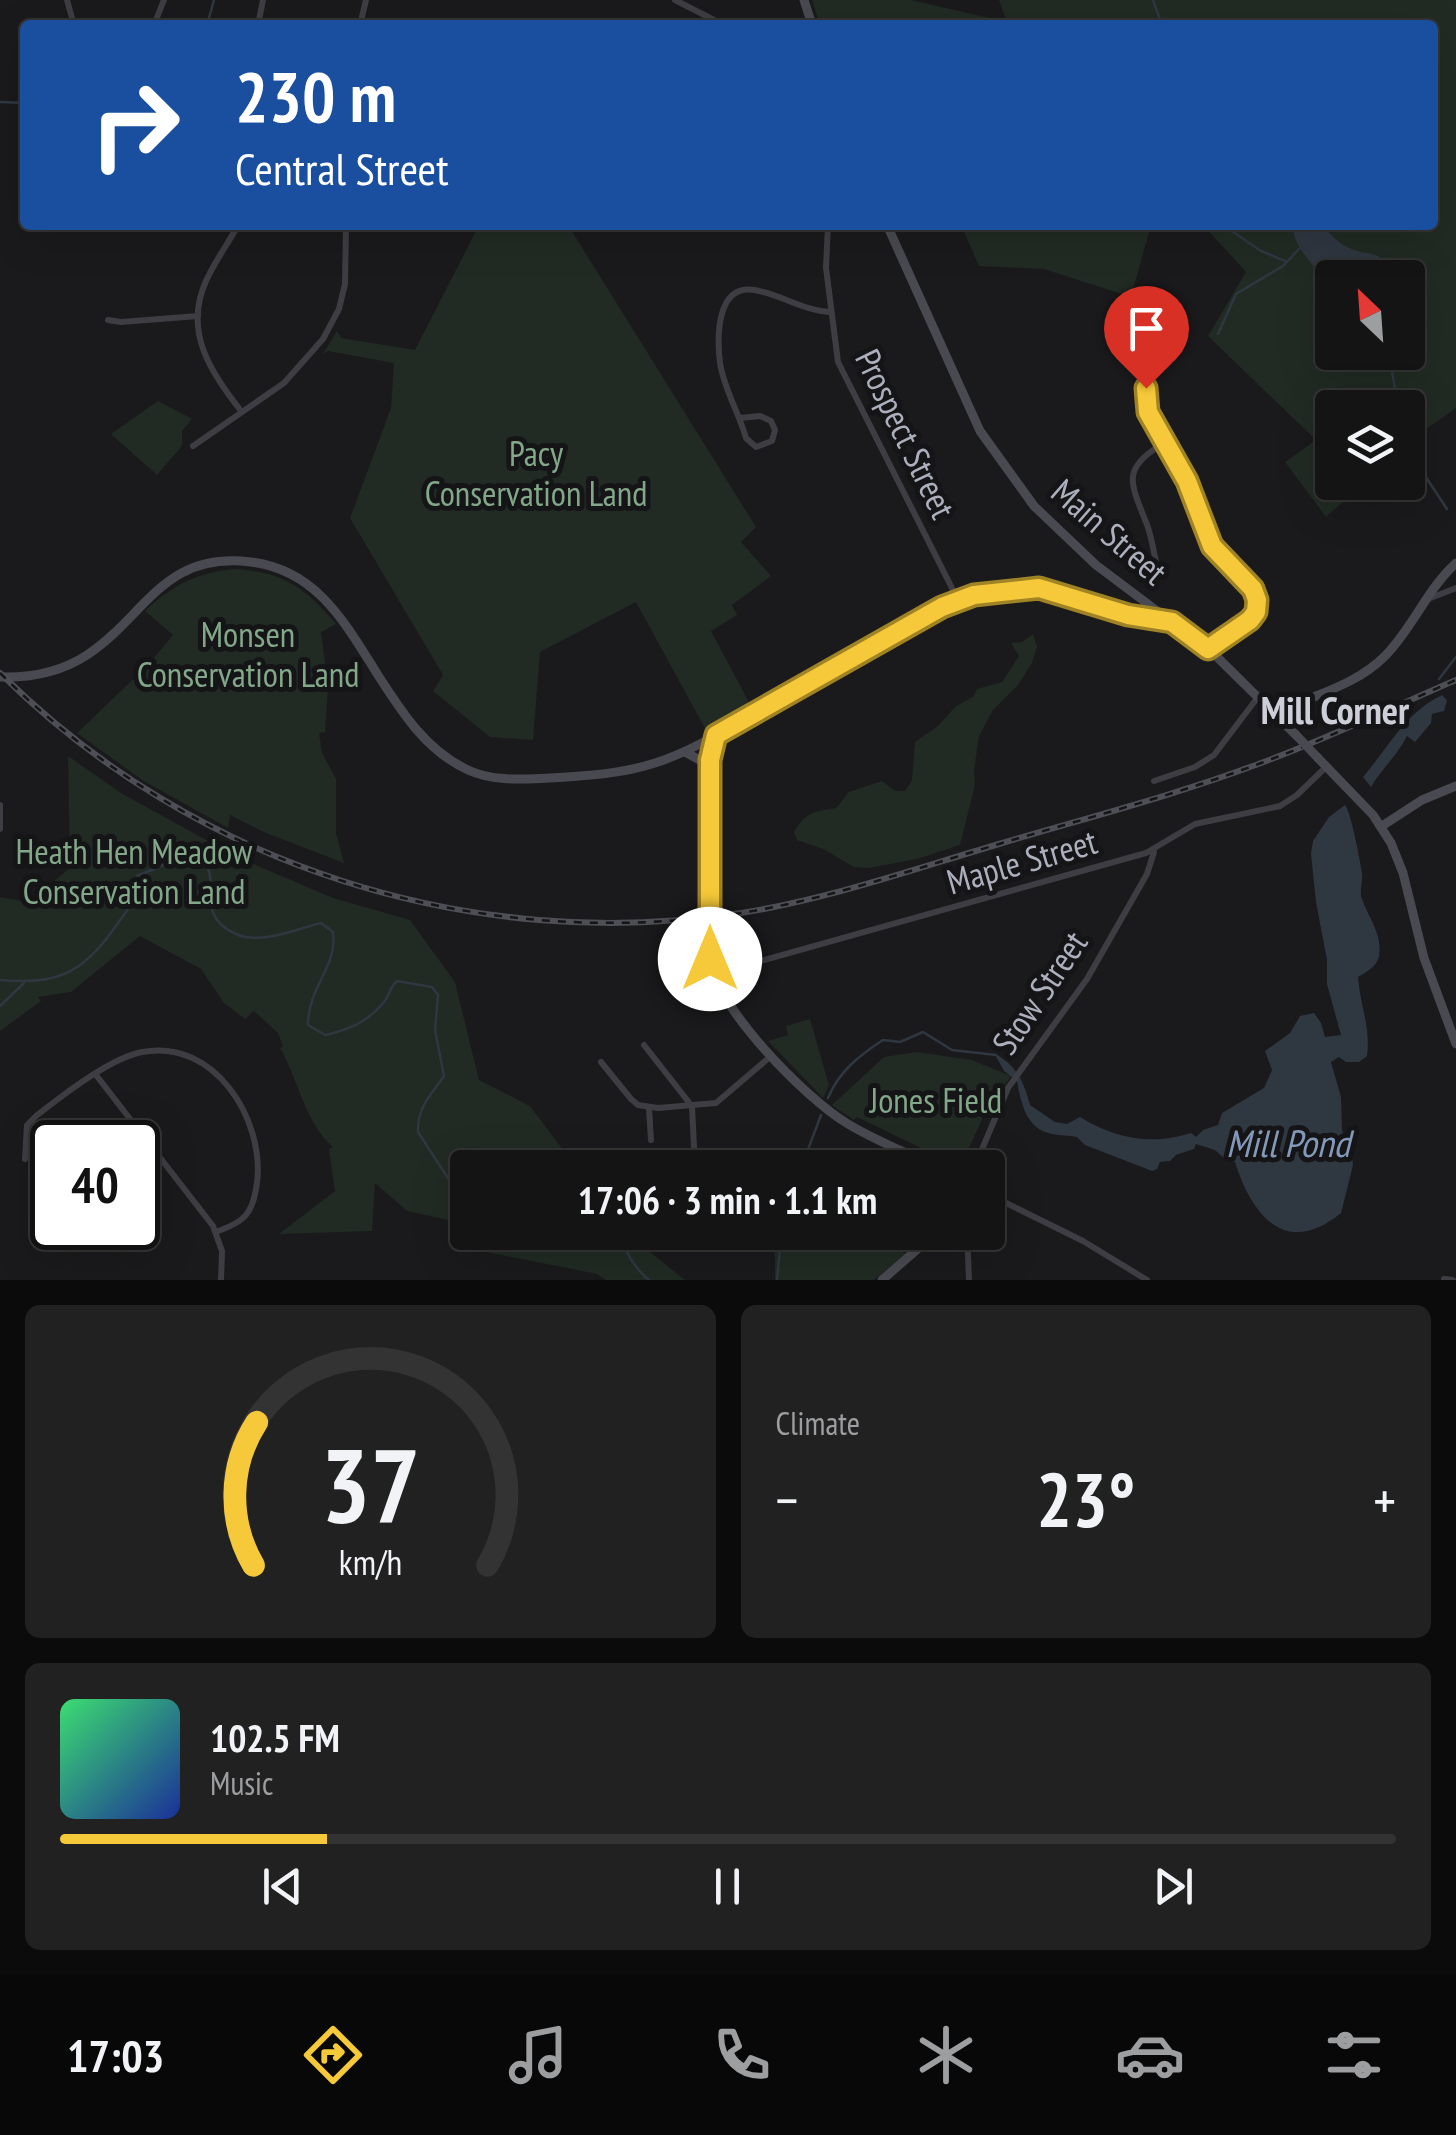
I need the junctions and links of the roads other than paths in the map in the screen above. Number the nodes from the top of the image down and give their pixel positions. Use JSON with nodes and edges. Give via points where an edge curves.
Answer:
{"nodes":[{"id":1,"x":675,"y":0,"type":"edge"},
{"id":2,"x":714,"y":20,"type":"edge"},
{"id":3,"x":235,"y":230,"type":"edge"},
{"id":4,"x":346,"y":230,"type":"edge"},
{"id":5,"x":828,"y":230,"type":"edge"},
{"id":6,"x":889,"y":230,"type":"edge"},
{"id":7,"x":830,"y":312,"type":"junction"},
{"id":8,"x":198,"y":316,"type":"junction"},
{"id":9,"x":108,"y":320,"type":"dead end"},
{"id":10,"x":1159,"y":358,"type":"dead end"},
{"id":11,"x":241,"y":411,"type":"junction"},
{"id":12,"x":740,"y":418,"type":"junction"},
{"id":13,"x":1165,"y":442,"type":"junction"},
{"id":14,"x":193,"y":446,"type":"dead end"},
{"id":15,"x":1156,"y":562,"type":"dead end"},
{"id":16,"x":1456,"y":563,"type":"edge"},
{"id":17,"x":1456,"y":588,"type":"edge"},
{"id":18,"x":958,"y":600,"type":"junction"},
{"id":19,"x":1427,"y":600,"type":"junction"},
{"id":20,"x":1172,"y":622,"type":"junction"},
{"id":21,"x":1208,"y":649,"type":"junction"},
{"id":22,"x":0,"y":678,"type":"edge"},
{"id":23,"x":1258,"y":697,"type":"junction"},
{"id":24,"x":1276,"y":714,"type":"junction"},
{"id":25,"x":716,"y":735,"type":"junction"},
{"id":26,"x":685,"y":752,"type":"junction"},
{"id":27,"x":1326,"y":767,"type":"junction"},
{"id":28,"x":710,"y":772,"type":"junction"},
{"id":29,"x":1154,"y":781,"type":"dead end"},
{"id":30,"x":1456,"y":786,"type":"edge"},
{"id":31,"x":0,"y":805,"type":"edge"},
{"id":32,"x":1382,"y":826,"type":"junction"},
{"id":33,"x":0,"y":829,"type":"edge"},
{"id":34,"x":1154,"y":850,"type":"junction"},
{"id":35,"x":712,"y":974,"type":"junction"},
{"id":36,"x":1456,"y":1044,"type":"edge"},
{"id":37,"x":644,"y":1045,"type":"dead end"},
{"id":38,"x":771,"y":1056,"type":"junction"},
{"id":39,"x":600,"y":1062,"type":"dead end"},
{"id":40,"x":96,"y":1075,"type":"junction"},
{"id":41,"x":692,"y":1106,"type":"junction"},
{"id":42,"x":649,"y":1108,"type":"junction"},
{"id":43,"x":24,"y":1140,"type":"junction"},
{"id":44,"x":651,"y":1140,"type":"dead end"},
{"id":45,"x":30,"y":1141,"type":"edge"},
{"id":46,"x":694,"y":1150,"type":"edge"},
{"id":47,"x":901,"y":1150,"type":"edge"},
{"id":48,"x":982,"y":1150,"type":"edge"},
{"id":49,"x":25,"y":1159,"type":"dead end"},
{"id":50,"x":1005,"y":1202,"type":"edge"},
{"id":51,"x":216,"y":1232,"type":"junction"},
{"id":52,"x":917,"y":1250,"type":"edge"},
{"id":53,"x":968,"y":1250,"type":"edge"},
{"id":54,"x":1444,"y":1279,"type":"edge"},
{"id":55,"x":221,"y":1280,"type":"edge"},
{"id":56,"x":882,"y":1280,"type":"edge"},
{"id":57,"x":969,"y":1280,"type":"edge"},
{"id":58,"x":1148,"y":1280,"type":"edge"},
{"id":59,"x":1453,"y":1280,"type":"edge"}],
"edges":[{"from":1,"to":2,"type":"street"},
{"from":3,"to":8,"type":"street","via":[[206,282]]},
{"from":4,"to":11,"type":"street","via":[[345,284],[332,323],[299,370]]},
{"from":5,"to":7,"type":"street","name":"Prospect Street"},
{"from":6,"to":20,"type":"street","name":"Main Street","via":[[992,451],[1074,546]]},
{"from":7,"to":12,"type":"street","via":[[754,290],[732,294],[720,318],[720,363]]},
{"from":7,"to":18,"type":"street","name":"Prospect Street","via":[[845,381]]},
{"from":8,"to":9,"type":"street"},
{"from":8,"to":11,"type":"street","via":[[203,353]]},
{"from":10,"to":13,"type":"street","via":[[1145,404]]},
{"from":11,"to":14,"type":"street"},
{"from":12,"to":12,"type":"street","via":[[750,444],[772,441],[771,421]]},
{"from":13,"to":15,"type":"street","via":[[1139,460],[1131,482]]},
{"from":13,"to":21,"type":"street","via":[[1212,546],[1257,600],[1250,620]]},
{"from":16,"to":19,"type":"street"},
{"from":17,"to":19,"type":"street"},
{"from":18,"to":20,"type":"street","via":[[1039,588]]},
{"from":18,"to":25,"type":"street"},
{"from":19,"to":24,"type":"street","via":[[1368,671]]},
{"from":20,"to":21,"type":"street","name":"Main Street"},
{"from":21,"to":23,"type":"street","name":"Main Street"},
{"from":22,"to":26,"type":"street","via":[[50,673],[86,655],[186,571],[251,562],[296,576],[323,595],[406,718],[468,770],[504,779],[586,776]]},
{"from":23,"to":24,"type":"street","name":"Main Street"},
{"from":23,"to":29,"type":"street","via":[[1211,757]]},
{"from":24,"to":27,"type":"street","name":"Main Street","bridge":true},
{"from":25,"to":26,"type":"street"},
{"from":25,"to":28,"type":"street"},
{"from":26,"to":28,"type":"street"},
{"from":27,"to":32,"type":"street","name":"Main Street"},
{"from":27,"to":34,"type":"street","name":"Maple Street","via":[[1280,806],[1195,824]]},
{"from":28,"to":35,"type":"street"},
{"from":30,"to":32,"type":"street"},
{"from":31,"to":33,"type":"street"},
{"from":32,"to":36,"type":"street","name":"Main Street"},
{"from":34,"to":35,"type":"street","name":"Maple Street"},
{"from":34,"to":48,"type":"street","name":"Stow Street","via":[[1087,979],[1012,1081]]},
{"from":35,"to":38,"type":"street"},
{"from":37,"to":41,"type":"street"},
{"from":38,"to":41,"type":"street","via":[[722,1099]]},
{"from":38,"to":47,"type":"street","via":[[847,1124]]},
{"from":39,"to":42,"type":"street","via":[[631,1099]]},
{"from":40,"to":43,"type":"street","via":[[36,1116]]},
{"from":40,"to":51,"type":"street"},
{"from":40,"to":51,"type":"street","via":[[138,1052],[171,1051],[203,1063],[237,1100],[258,1142],[254,1200],[240,1222]]},
{"from":41,"to":42,"type":"street"},
{"from":41,"to":46,"type":"street"},
{"from":42,"to":44,"type":"street"},
{"from":43,"to":45,"type":"street"},
{"from":43,"to":49,"type":"street"},
{"from":50,"to":58,"type":"street"},
{"from":51,"to":55,"type":"street"},
{"from":52,"to":56,"type":"street"},
{"from":53,"to":57,"type":"street"},
{"from":54,"to":59,"type":"street"}]}
